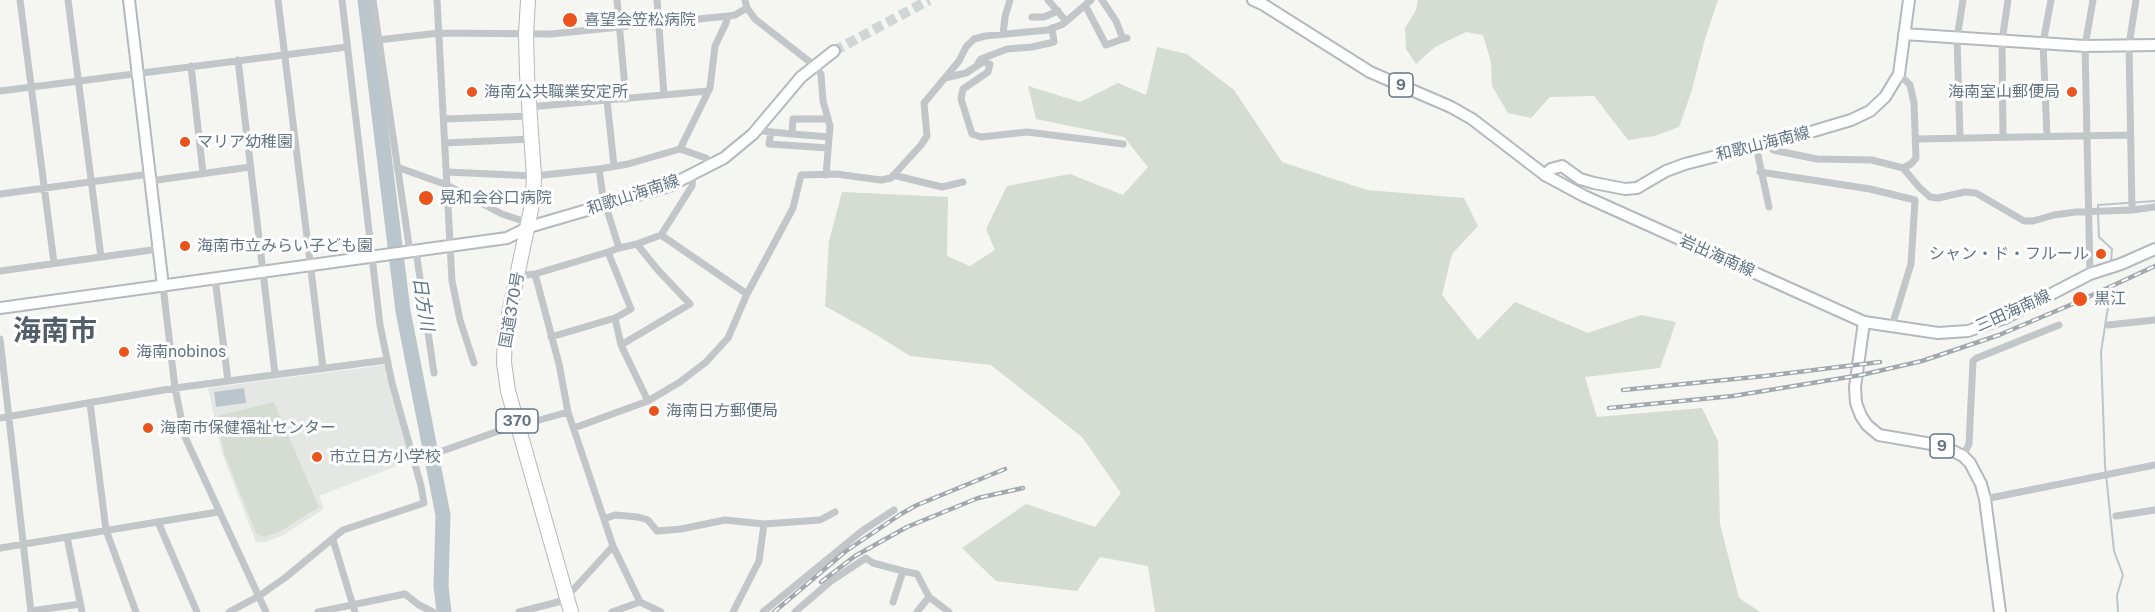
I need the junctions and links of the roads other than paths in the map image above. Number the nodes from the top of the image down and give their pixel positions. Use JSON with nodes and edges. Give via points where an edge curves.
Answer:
{"nodes":[{"id":1,"x":20,"y":0,"type":"edge"},
{"id":2,"x":68,"y":0,"type":"edge"},
{"id":3,"x":129,"y":0,"type":"edge"},
{"id":4,"x":278,"y":0,"type":"edge"},
{"id":5,"x":342,"y":0,"type":"edge"},
{"id":6,"x":373,"y":0,"type":"edge"},
{"id":7,"x":437,"y":0,"type":"edge"},
{"id":8,"x":528,"y":0,"type":"edge"},
{"id":9,"x":617,"y":0,"type":"edge"},
{"id":10,"x":657,"y":0,"type":"edge"},
{"id":11,"x":745,"y":0,"type":"edge"},
{"id":12,"x":1010,"y":0,"type":"edge"},
{"id":13,"x":1048,"y":0,"type":"edge"},
{"id":14,"x":1102,"y":0,"type":"edge"},
{"id":15,"x":1253,"y":0,"type":"edge"},
{"id":16,"x":1910,"y":0,"type":"edge"},
{"id":17,"x":1963,"y":0,"type":"edge"},
{"id":18,"x":2008,"y":0,"type":"edge"},
{"id":19,"x":2051,"y":0,"type":"edge"},
{"id":20,"x":2093,"y":0,"type":"edge"},
{"id":21,"x":2136,"y":0,"type":"edge"},
{"id":22,"x":1088,"y":3,"type":"edge"},
{"id":23,"x":747,"y":8,"type":"junction"},
{"id":24,"x":1058,"y":11,"type":"junction"},
{"id":25,"x":728,"y":16,"type":"junction"},
{"id":26,"x":1032,"y":17,"type":"dead end"},
{"id":27,"x":1066,"y":21,"type":"junction"},
{"id":28,"x":660,"y":23,"type":"junction"},
{"id":29,"x":620,"y":27,"type":"junction"},
{"id":30,"x":1052,"y":28,"type":"junction"},
{"id":31,"x":439,"y":33,"type":"junction"},
{"id":32,"x":526,"y":34,"type":"junction"},
{"id":33,"x":1003,"y":34,"type":"junction"},
{"id":34,"x":1904,"y":34,"type":"junction"},
{"id":35,"x":1957,"y":38,"type":"junction"},
{"id":36,"x":378,"y":40,"type":"junction"},
{"id":37,"x":2002,"y":40,"type":"junction"},
{"id":38,"x":2043,"y":43,"type":"junction"},
{"id":39,"x":1106,"y":45,"type":"junction"},
{"id":40,"x":2129,"y":45,"type":"junction"},
{"id":41,"x":2155,"y":45,"type":"edge"},
{"id":42,"x":2085,"y":46,"type":"junction"},
{"id":43,"x":347,"y":47,"type":"junction"},
{"id":44,"x":834,"y":51,"type":"tunnel mouth"},
{"id":45,"x":284,"y":54,"type":"junction"},
{"id":46,"x":1112,"y":54,"type":"dead end"},
{"id":47,"x":238,"y":60,"type":"junction"},
{"id":48,"x":191,"y":66,"type":"junction"},
{"id":49,"x":815,"y":66,"type":"junction"},
{"id":50,"x":975,"y":67,"type":"junction"},
{"id":51,"x":138,"y":72,"type":"junction"},
{"id":52,"x":1899,"y":74,"type":"junction"},
{"id":53,"x":945,"y":78,"type":"junction"},
{"id":54,"x":78,"y":80,"type":"junction"},
{"id":55,"x":31,"y":87,"type":"junction"},
{"id":56,"x":0,"y":91,"type":"edge"},
{"id":57,"x":708,"y":91,"type":"junction"},
{"id":58,"x":664,"y":95,"type":"junction"},
{"id":59,"x":626,"y":99,"type":"junction"},
{"id":60,"x":607,"y":100,"type":"junction"},
{"id":61,"x":530,"y":111,"type":"junction"},
{"id":62,"x":444,"y":118,"type":"junction"},
{"id":63,"x":828,"y":119,"type":"junction"},
{"id":64,"x":758,"y":128,"type":"junction"},
{"id":65,"x":771,"y":132,"type":"junction"},
{"id":66,"x":792,"y":134,"type":"junction"},
{"id":67,"x":2087,"y":135,"type":"junction"},
{"id":68,"x":2130,"y":135,"type":"junction"},
{"id":69,"x":2047,"y":136,"type":"junction"},
{"id":70,"x":830,"y":137,"type":"junction"},
{"id":71,"x":2003,"y":137,"type":"junction"},
{"id":72,"x":1960,"y":138,"type":"junction"},
{"id":73,"x":531,"y":139,"type":"junction"},
{"id":74,"x":1916,"y":139,"type":"junction"},
{"id":75,"x":445,"y":143,"type":"junction"},
{"id":76,"x":1123,"y":144,"type":"dead end"},
{"id":77,"x":1762,"y":144,"type":"junction"},
{"id":78,"x":828,"y":148,"type":"junction"},
{"id":79,"x":680,"y":149,"type":"junction"},
{"id":80,"x":710,"y":165,"type":"junction"},
{"id":81,"x":614,"y":166,"type":"junction"},
{"id":82,"x":250,"y":167,"type":"junction"},
{"id":83,"x":397,"y":167,"type":"junction"},
{"id":84,"x":1903,"y":168,"type":"junction"},
{"id":85,"x":599,"y":169,"type":"junction"},
{"id":86,"x":447,"y":172,"type":"junction"},
{"id":87,"x":1760,"y":172,"type":"junction"},
{"id":88,"x":203,"y":173,"type":"junction"},
{"id":89,"x":693,"y":175,"type":"junction"},
{"id":90,"x":826,"y":175,"type":"junction"},
{"id":91,"x":893,"y":175,"type":"junction"},
{"id":92,"x":1545,"y":175,"type":"junction"},
{"id":93,"x":534,"y":176,"type":"junction"},
{"id":94,"x":150,"y":177,"type":"junction"},
{"id":95,"x":91,"y":182,"type":"junction"},
{"id":96,"x":963,"y":182,"type":"dead end"},
{"id":97,"x":447,"y":185,"type":"junction"},
{"id":98,"x":44,"y":188,"type":"junction"},
{"id":99,"x":0,"y":194,"type":"edge"},
{"id":100,"x":605,"y":206,"type":"junction"},
{"id":101,"x":1769,"y":207,"type":"dead end"},
{"id":102,"x":2155,"y":207,"type":"edge"},
{"id":103,"x":2132,"y":210,"type":"junction"},
{"id":104,"x":2089,"y":212,"type":"junction"},
{"id":105,"x":529,"y":225,"type":"junction"},
{"id":106,"x":661,"y":235,"type":"junction"},
{"id":107,"x":637,"y":244,"type":"junction"},
{"id":108,"x":450,"y":247,"type":"junction"},
{"id":109,"x":619,"y":248,"type":"junction"},
{"id":110,"x":159,"y":249,"type":"junction"},
{"id":111,"x":2155,"y":249,"type":"edge"},
{"id":112,"x":411,"y":251,"type":"junction"},
{"id":113,"x":608,"y":252,"type":"junction"},
{"id":114,"x":101,"y":257,"type":"junction"},
{"id":115,"x":373,"y":257,"type":"junction"},
{"id":116,"x":54,"y":263,"type":"junction"},
{"id":117,"x":310,"y":265,"type":"junction"},
{"id":118,"x":0,"y":271,"type":"edge"},
{"id":119,"x":263,"y":272,"type":"junction"},
{"id":120,"x":535,"y":274,"type":"junction"},
{"id":121,"x":2090,"y":274,"type":"junction"},
{"id":122,"x":517,"y":276,"type":"junction"},
{"id":123,"x":216,"y":278,"type":"junction"},
{"id":124,"x":163,"y":286,"type":"junction"},
{"id":125,"x":747,"y":294,"type":"junction"},
{"id":126,"x":0,"y":308,"type":"edge"},
{"id":127,"x":615,"y":318,"type":"junction"},
{"id":128,"x":2155,"y":320,"type":"edge"},
{"id":129,"x":1864,"y":322,"type":"junction"},
{"id":130,"x":2059,"y":325,"type":"dead end"},
{"id":131,"x":2108,"y":325,"type":"dead end"},
{"id":132,"x":1892,"y":326,"type":"junction"},
{"id":133,"x":550,"y":337,"type":"junction"},
{"id":134,"x":0,"y":339,"type":"edge"},
{"id":135,"x":621,"y":345,"type":"junction"},
{"id":136,"x":387,"y":360,"type":"junction"},
{"id":137,"x":474,"y":363,"type":"dead end"},
{"id":138,"x":323,"y":368,"type":"junction"},
{"id":139,"x":434,"y":373,"type":"dead end"},
{"id":140,"x":275,"y":374,"type":"junction"},
{"id":141,"x":228,"y":381,"type":"junction"},
{"id":142,"x":175,"y":388,"type":"junction"},
{"id":143,"x":648,"y":401,"type":"junction"},
{"id":144,"x":90,"y":403,"type":"junction"},
{"id":145,"x":568,"y":412,"type":"junction"},
{"id":146,"x":9,"y":417,"type":"junction"},
{"id":147,"x":0,"y":418,"type":"edge"},
{"id":148,"x":518,"y":426,"type":"junction"},
{"id":149,"x":574,"y":428,"type":"junction"},
{"id":150,"x":1963,"y":456,"type":"junction"},
{"id":151,"x":417,"y":460,"type":"junction"},
{"id":152,"x":2155,"y":465,"type":"edge"},
{"id":153,"x":1985,"y":499,"type":"junction"},
{"id":154,"x":894,"y":510,"type":"dead end"},
{"id":155,"x":2155,"y":510,"type":"edge"},
{"id":156,"x":218,"y":512,"type":"junction"},
{"id":157,"x":835,"y":512,"type":"dead end"},
{"id":158,"x":2116,"y":516,"type":"dead end"},
{"id":159,"x":604,"y":519,"type":"junction"},
{"id":160,"x":158,"y":522,"type":"junction"},
{"id":161,"x":764,"y":524,"type":"junction"},
{"id":162,"x":106,"y":530,"type":"junction"},
{"id":163,"x":67,"y":537,"type":"junction"},
{"id":164,"x":333,"y":540,"type":"junction"},
{"id":165,"x":23,"y":544,"type":"junction"},
{"id":166,"x":613,"y":546,"type":"junction"},
{"id":167,"x":0,"y":548,"type":"edge"},
{"id":168,"x":903,"y":571,"type":"junction"},
{"id":169,"x":565,"y":595,"type":"junction"},
{"id":170,"x":259,"y":596,"type":"junction"},
{"id":171,"x":929,"y":597,"type":"junction"},
{"id":172,"x":640,"y":602,"type":"junction"},
{"id":173,"x":893,"y":602,"type":"dead end"},
{"id":174,"x":352,"y":603,"type":"junction"},
{"id":175,"x":81,"y":608,"type":"edge"},
{"id":176,"x":538,"y":610,"type":"edge"},
{"id":177,"x":798,"y":611,"type":"edge"},
{"id":178,"x":31,"y":612,"type":"edge"},
{"id":179,"x":136,"y":612,"type":"edge"},
{"id":180,"x":197,"y":612,"type":"edge"},
{"id":181,"x":229,"y":612,"type":"edge"},
{"id":182,"x":266,"y":612,"type":"edge"},
{"id":183,"x":318,"y":612,"type":"edge"},
{"id":184,"x":355,"y":612,"type":"edge"},
{"id":185,"x":433,"y":612,"type":"edge"},
{"id":186,"x":519,"y":612,"type":"edge"},
{"id":187,"x":571,"y":612,"type":"edge"},
{"id":188,"x":612,"y":612,"type":"edge"},
{"id":189,"x":661,"y":612,"type":"edge"},
{"id":190,"x":733,"y":612,"type":"edge"},
{"id":191,"x":763,"y":612,"type":"edge"},
{"id":192,"x":917,"y":612,"type":"edge"},
{"id":193,"x":950,"y":612,"type":"edge"},
{"id":194,"x":2000,"y":612,"type":"edge"}],
"edges":[{"from":1,"to":55,"type":"street"},
{"from":2,"to":54,"type":"street"},
{"from":3,"to":51,"type":"main road"},
{"from":4,"to":45,"type":"street"},
{"from":5,"to":43,"type":"street"},
{"from":6,"to":36,"type":"street"},
{"from":7,"to":31,"type":"street"},
{"from":8,"to":32,"type":"highway","name":"国道370号","number":"370"},
{"from":9,"to":29,"type":"street"},
{"from":10,"to":28,"type":"street"},
{"from":11,"to":23,"type":"street"},
{"from":12,"to":33,"type":"street"},
{"from":13,"to":24,"type":"street"},
{"from":14,"to":39,"type":"street","via":[[1125,38]]},
{"from":15,"to":92,"type":"main road","name":"岩出海南線","number":"9","via":[[1370,72],[1472,119]]},
{"from":16,"to":34,"type":"main road","name":"和歌山海南線"},
{"from":17,"to":35,"type":"street"},
{"from":18,"to":37,"type":"street"},
{"from":19,"to":38,"type":"street"},
{"from":20,"to":42,"type":"street"},
{"from":21,"to":40,"type":"street"},
{"from":22,"to":27,"type":"street"},
{"from":22,"to":39,"type":"street"},
{"from":23,"to":25,"type":"street"},
{"from":23,"to":49,"type":"street","via":[[755,19]]},
{"from":24,"to":26,"type":"street"},
{"from":24,"to":27,"type":"street"},
{"from":25,"to":28,"type":"street"},
{"from":25,"to":57,"type":"street","via":[[715,46]]},
{"from":27,"to":30,"type":"street"},
{"from":28,"to":29,"type":"street"},
{"from":28,"to":58,"type":"street"},
{"from":29,"to":32,"type":"street"},
{"from":29,"to":59,"type":"street"},
{"from":30,"to":33,"type":"street"},
{"from":30,"to":50,"type":"street","via":[[1054,42],[1007,49],[981,59]]},
{"from":31,"to":32,"type":"street"},
{"from":31,"to":36,"type":"street"},
{"from":31,"to":62,"type":"street"},
{"from":32,"to":61,"type":"highway","name":"国道370号","number":"370"},
{"from":33,"to":53,"type":"street","via":[[974,39]]},
{"from":34,"to":35,"type":"main road"},
{"from":34,"to":52,"type":"main road","name":"和歌山海南線"},
{"from":35,"to":37,"type":"main road"},
{"from":35,"to":72,"type":"street"},
{"from":36,"to":83,"type":"street"},
{"from":37,"to":38,"type":"main road"},
{"from":37,"to":71,"type":"street"},
{"from":38,"to":42,"type":"main road"},
{"from":38,"to":69,"type":"street"},
{"from":39,"to":46,"type":"street"},
{"from":40,"to":41,"type":"main road"},
{"from":40,"to":42,"type":"main road"},
{"from":40,"to":68,"type":"street"},
{"from":42,"to":67,"type":"street"},
{"from":43,"to":45,"type":"street"},
{"from":43,"to":115,"type":"street"},
{"from":44,"to":49,"type":"main road","name":"和歌山海南線"},
{"from":45,"to":47,"type":"street"},
{"from":45,"to":117,"type":"street"},
{"from":47,"to":48,"type":"street"},
{"from":47,"to":82,"type":"street"},
{"from":48,"to":51,"type":"street"},
{"from":48,"to":88,"type":"street"},
{"from":49,"to":63,"type":"street"},
{"from":49,"to":64,"type":"main road","name":"和歌山海南線","via":[[788,90]]},
{"from":50,"to":53,"type":"street"},
{"from":50,"to":76,"type":"street","via":[[983,62],[990,64],[988,72],[963,89],[961,99],[972,134],[981,137],[1027,132]]},
{"from":51,"to":54,"type":"street"},
{"from":51,"to":94,"type":"main road"},
{"from":52,"to":74,"type":"street","via":[[1910,85]]},
{"from":52,"to":77,"type":"main road","name":"和歌山海南線","via":[[1885,97],[1870,111],[1851,120]]},
{"from":53,"to":91,"type":"street","via":[[924,103],[927,136]]},
{"from":54,"to":55,"type":"street"},
{"from":54,"to":95,"type":"street"},
{"from":55,"to":56,"type":"street"},
{"from":55,"to":98,"type":"street"},
{"from":57,"to":58,"type":"street"},
{"from":57,"to":79,"type":"street"},
{"from":58,"to":59,"type":"street"},
{"from":59,"to":60,"type":"street"},
{"from":60,"to":61,"type":"street"},
{"from":60,"to":81,"type":"street"},
{"from":61,"to":62,"type":"street"},
{"from":61,"to":73,"type":"highway","name":"国道370号","number":"370"},
{"from":62,"to":75,"type":"street"},
{"from":63,"to":66,"type":"street","via":[[792,119]]},
{"from":63,"to":70,"type":"street"},
{"from":64,"to":65,"type":"street"},
{"from":64,"to":80,"type":"main road","name":"和歌山海南線","via":[[724,158]]},
{"from":65,"to":66,"type":"street"},
{"from":65,"to":78,"type":"street","via":[[770,144]]},
{"from":66,"to":70,"type":"street"},
{"from":67,"to":68,"type":"street"},
{"from":67,"to":69,"type":"street"},
{"from":67,"to":104,"type":"street"},
{"from":68,"to":103,"type":"street"},
{"from":69,"to":71,"type":"street"},
{"from":70,"to":78,"type":"street"},
{"from":71,"to":72,"type":"street"},
{"from":72,"to":74,"type":"street"},
{"from":73,"to":75,"type":"street"},
{"from":73,"to":93,"type":"highway","name":"国道370号","number":"370"},
{"from":74,"to":84,"type":"street","via":[[1916,158]]},
{"from":75,"to":86,"type":"street"},
{"from":77,"to":84,"type":"street","via":[[1817,159],[1872,160]]},
{"from":77,"to":87,"type":"street"},
{"from":77,"to":92,"type":"main road","name":"和歌山海南線","via":[[1685,164],[1637,188],[1580,179],[1562,166]]},
{"from":78,"to":90,"type":"street"},
{"from":79,"to":80,"type":"street","via":[[706,158]]},
{"from":79,"to":81,"type":"street"},
{"from":80,"to":89,"type":"main road","name":"和歌山海南線"},
{"from":81,"to":85,"type":"street"},
{"from":82,"to":88,"type":"street"},
{"from":82,"to":119,"type":"street"},
{"from":83,"to":97,"type":"street"},
{"from":83,"to":112,"type":"street"},
{"from":84,"to":104,"type":"street","via":[[1930,196],[1976,193],[2024,220]]},
{"from":85,"to":93,"type":"street"},
{"from":85,"to":100,"type":"street"},
{"from":86,"to":93,"type":"street"},
{"from":86,"to":97,"type":"street"},
{"from":87,"to":101,"type":"street"},
{"from":87,"to":132,"type":"street","via":[[1916,200],[1911,264]]},
{"from":88,"to":94,"type":"street"},
{"from":89,"to":100,"type":"main road","name":"和歌山海南線"},
{"from":89,"to":106,"type":"street","via":[[692,186]]},
{"from":90,"to":91,"type":"street","via":[[881,180]]},
{"from":90,"to":125,"type":"street","via":[[801,175],[793,208]]},
{"from":91,"to":96,"type":"street","via":[[942,187]]},
{"from":92,"to":129,"type":"main road","name":"岩出海南線","number":"9"},
{"from":93,"to":105,"type":"highway","name":"国道370号","number":"370"},
{"from":94,"to":95,"type":"street"},
{"from":94,"to":110,"type":"main road"},
{"from":95,"to":98,"type":"street"},
{"from":95,"to":114,"type":"street"},
{"from":97,"to":105,"type":"street"},
{"from":97,"to":108,"type":"street"},
{"from":98,"to":99,"type":"street"},
{"from":98,"to":116,"type":"street"},
{"from":100,"to":105,"type":"main road","name":"和歌山海南線"},
{"from":100,"to":109,"type":"street"},
{"from":102,"to":103,"type":"street"},
{"from":103,"to":104,"type":"street"},
{"from":104,"to":121,"type":"street"},
{"from":105,"to":108,"type":"main road","name":"和歌山海南線","via":[[507,238]]},
{"from":105,"to":122,"type":"highway","name":"国道370号","number":"370"},
{"from":106,"to":107,"type":"street"},
{"from":106,"to":125,"type":"street"},
{"from":107,"to":109,"type":"street"},
{"from":107,"to":135,"type":"street","via":[[690,303]]},
{"from":108,"to":112,"type":"main road","name":"和歌山海南線"},
{"from":108,"to":137,"type":"street","via":[[460,320]]},
{"from":109,"to":113,"type":"street"},
{"from":110,"to":114,"type":"street"},
{"from":110,"to":124,"type":"main road"},
{"from":111,"to":121,"type":"main road","name":"三田海南線"},
{"from":112,"to":115,"type":"main road","name":"和歌山海南線"},
{"from":112,"to":139,"type":"street"},
{"from":113,"to":120,"type":"street"},
{"from":113,"to":127,"type":"street","via":[[631,309]]},
{"from":114,"to":116,"type":"street"},
{"from":115,"to":117,"type":"main road","name":"和歌山海南線"},
{"from":115,"to":136,"type":"street"},
{"from":116,"to":118,"type":"street"},
{"from":117,"to":119,"type":"main road","name":"和歌山海南線"},
{"from":117,"to":138,"type":"street"},
{"from":119,"to":123,"type":"main road","name":"和歌山海南線"},
{"from":119,"to":140,"type":"street"},
{"from":120,"to":122,"type":"street"},
{"from":120,"to":133,"type":"street"},
{"from":121,"to":132,"type":"main road","name":"三田海南線","via":[[2005,318],[1968,331],[1938,333]]},
{"from":122,"to":148,"type":"highway","name":"国道370号","number":"370","via":[[505,333],[504,363]]},
{"from":123,"to":124,"type":"main road","name":"和歌山海南線"},
{"from":123,"to":141,"type":"street"},
{"from":124,"to":126,"type":"main road","name":"和歌山海南線"},
{"from":124,"to":142,"type":"street"},
{"from":125,"to":143,"type":"street","via":[[728,338],[706,362]]},
{"from":127,"to":133,"type":"street"},
{"from":127,"to":135,"type":"street"},
{"from":128,"to":131,"type":"street"},
{"from":129,"to":132,"type":"main road","name":"三田海南線"},
{"from":129,"to":150,"type":"main road","number":"9","via":[[1855,387],[1860,416],[1880,435],[1943,446]]},
{"from":130,"to":150,"type":"street","via":[[1977,357],[1973,362],[1969,444]]},
{"from":133,"to":145,"type":"street"},
{"from":134,"to":146,"type":"street"},
{"from":135,"to":143,"type":"street"},
{"from":136,"to":138,"type":"street"},
{"from":136,"to":151,"type":"street"},
{"from":138,"to":140,"type":"street"},
{"from":140,"to":141,"type":"street"},
{"from":141,"to":142,"type":"street"},
{"from":142,"to":144,"type":"street"},
{"from":142,"to":156,"type":"street","via":[[185,437]]},
{"from":143,"to":149,"type":"street"},
{"from":144,"to":146,"type":"street"},
{"from":144,"to":162,"type":"street"},
{"from":145,"to":148,"type":"street"},
{"from":145,"to":149,"type":"street"},
{"from":146,"to":147,"type":"street"},
{"from":146,"to":165,"type":"street"},
{"from":148,"to":151,"type":"street"},
{"from":148,"to":169,"type":"highway","name":"国道370号","number":"370"},
{"from":149,"to":159,"type":"street"},
{"from":150,"to":153,"type":"main road","number":"9","via":[[1976,473]]},
{"from":151,"to":164,"type":"street","via":[[424,503],[343,530]]},
{"from":152,"to":153,"type":"street"},
{"from":153,"to":194,"type":"main road","number":"9"},
{"from":154,"to":191,"type":"street","via":[[852,538]]},
{"from":155,"to":158,"type":"street"},
{"from":156,"to":160,"type":"street"},
{"from":156,"to":170,"type":"street"},
{"from":157,"to":161,"type":"street","via":[[820,520]]},
{"from":159,"to":161,"type":"street","via":[[615,514],[638,517],[648,520],[657,531],[724,520]]},
{"from":159,"to":166,"type":"street"},
{"from":160,"to":162,"type":"street"},
{"from":160,"to":180,"type":"street"},
{"from":161,"to":190,"type":"street","via":[[759,561]]},
{"from":162,"to":163,"type":"street"},
{"from":162,"to":179,"type":"street"},
{"from":163,"to":165,"type":"street"},
{"from":163,"to":175,"type":"street"},
{"from":164,"to":170,"type":"street"},
{"from":164,"to":174,"type":"street"},
{"from":165,"to":167,"type":"street"},
{"from":165,"to":178,"type":"street"},
{"from":166,"to":169,"type":"street"},
{"from":166,"to":172,"type":"street"},
{"from":168,"to":171,"type":"street","via":[[917,574]]},
{"from":168,"to":173,"type":"street"},
{"from":168,"to":177,"type":"street","via":[[866,558],[831,581]]},
{"from":169,"to":176,"type":"street"},
{"from":169,"to":187,"type":"highway","name":"国道370号","number":"370"},
{"from":170,"to":181,"type":"street"},
{"from":170,"to":182,"type":"street"},
{"from":171,"to":192,"type":"street"},
{"from":171,"to":193,"type":"street"},
{"from":172,"to":188,"type":"street"},
{"from":172,"to":189,"type":"street"},
{"from":174,"to":183,"type":"street"},
{"from":174,"to":184,"type":"street"},
{"from":174,"to":185,"type":"street","via":[[405,594]]},
{"from":175,"to":178,"type":"street"},
{"from":176,"to":186,"type":"street"}]}
